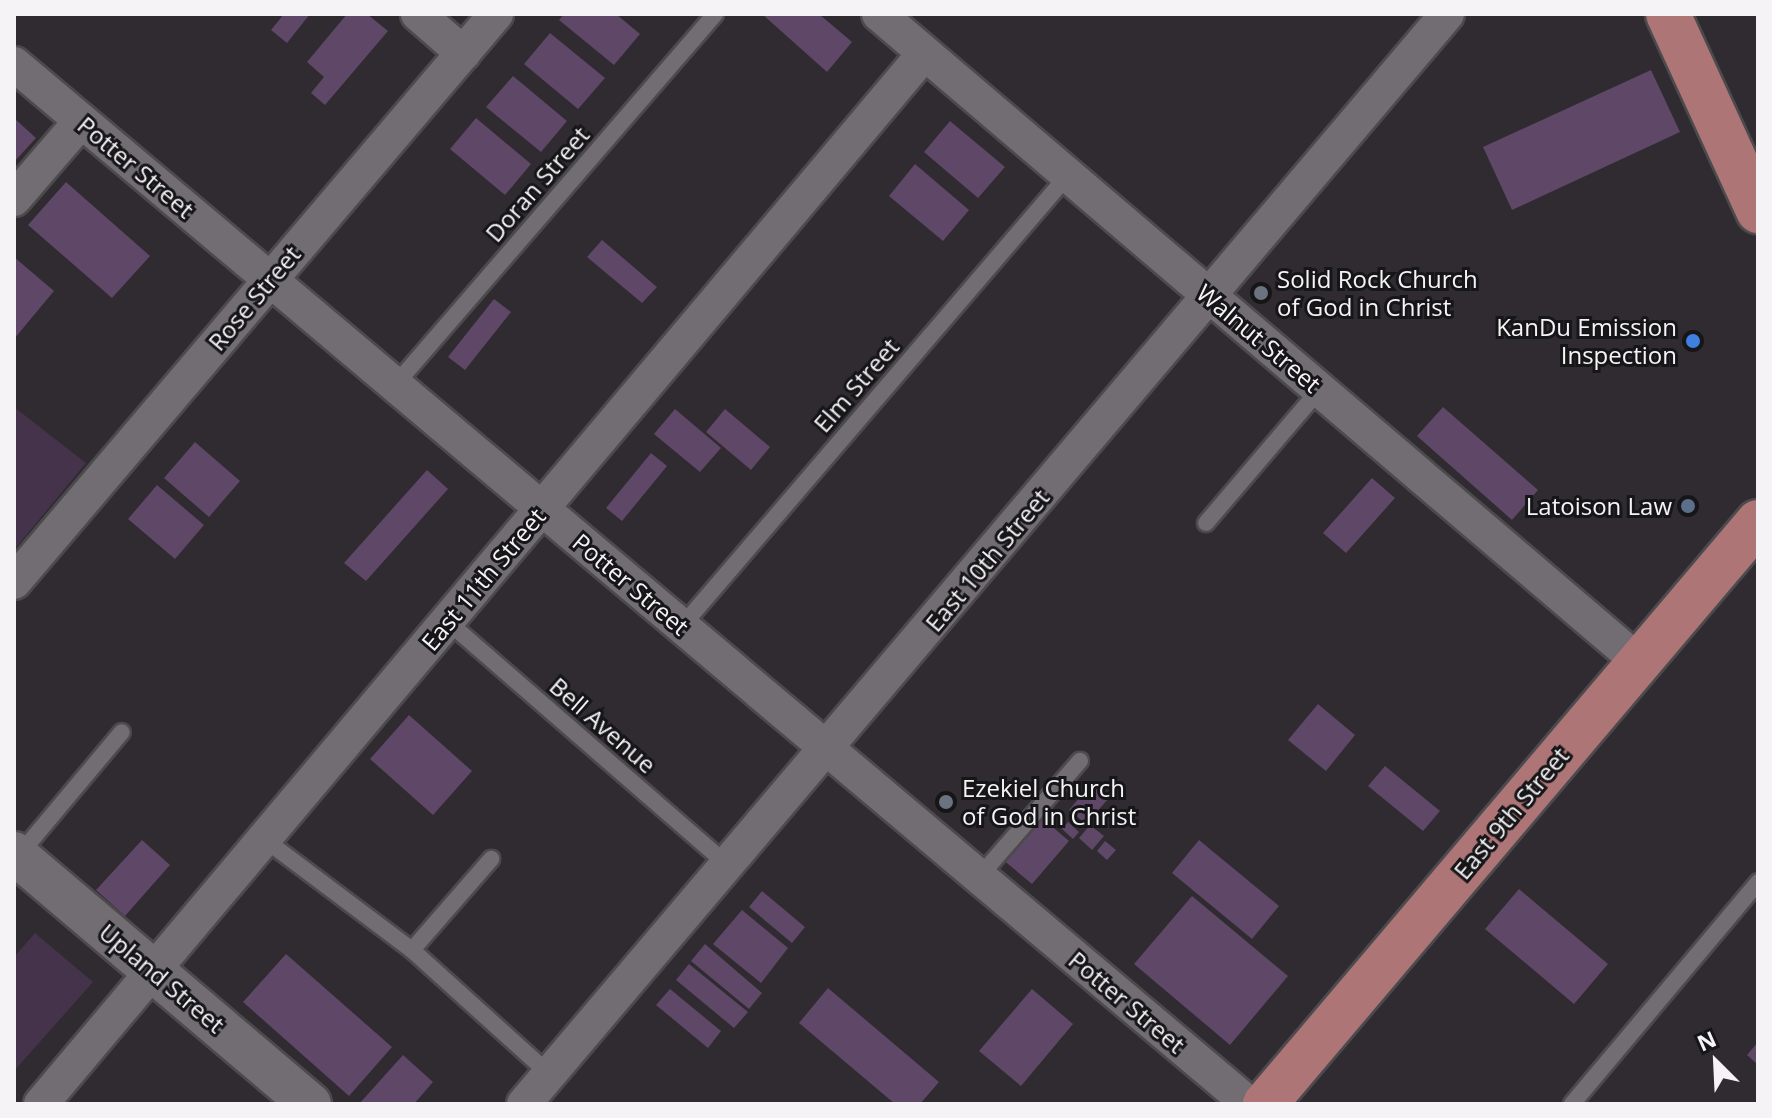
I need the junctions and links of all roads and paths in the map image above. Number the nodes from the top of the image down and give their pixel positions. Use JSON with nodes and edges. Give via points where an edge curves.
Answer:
{"nodes":[{"id":1,"x":418,"y":14,"type":"edge"},
{"id":2,"x":496,"y":14,"type":"edge"},
{"id":3,"x":715,"y":14,"type":"edge"},
{"id":4,"x":879,"y":14,"type":"edge"},
{"id":5,"x":1447,"y":14,"type":"edge"},
{"id":6,"x":1668,"y":14,"type":"edge"},
{"id":7,"x":463,"y":53,"type":"junction"},
{"id":8,"x":924,"y":54,"type":"junction"},
{"id":9,"x":14,"y":64,"type":"edge"},
{"id":10,"x":81,"y":121,"type":"junction"},
{"id":11,"x":1068,"y":175,"type":"junction"},
{"id":12,"x":14,"y":199,"type":"edge"},
{"id":13,"x":1758,"y":211,"type":"edge"},
{"id":14,"x":270,"y":279,"type":"junction"},
{"id":15,"x":1210,"y":296,"type":"junction"},
{"id":16,"x":395,"y":385,"type":"junction"},
{"id":17,"x":1320,"y":389,"type":"junction"},
{"id":18,"x":542,"y":509,"type":"junction"},
{"id":19,"x":1758,"y":522,"type":"edge"},
{"id":20,"x":1206,"y":523,"type":"dead end"},
{"id":21,"x":14,"y":582,"type":"edge"},
{"id":22,"x":447,"y":621,"type":"junction"},
{"id":23,"x":682,"y":626,"type":"junction"},
{"id":24,"x":1639,"y":662,"type":"junction"},
{"id":25,"x":122,"y":732,"type":"dead end"},
{"id":26,"x":827,"y":749,"type":"junction"},
{"id":27,"x":1080,"y":761,"type":"dead end"},
{"id":28,"x":264,"y":839,"type":"junction"},
{"id":29,"x":16,"y":855,"type":"edge"},
{"id":30,"x":491,"y":859,"type":"dead end"},
{"id":31,"x":728,"y":865,"type":"junction"},
{"id":32,"x":979,"y":877,"type":"junction"},
{"id":33,"x":1758,"y":882,"type":"edge"},
{"id":34,"x":412,"y":950,"type":"junction"},
{"id":35,"x":154,"y":971,"type":"junction"},
{"id":36,"x":540,"y":1093,"type":"edge"},
{"id":37,"x":295,"y":1099,"type":"edge"},
{"id":38,"x":41,"y":1104,"type":"edge"},
{"id":39,"x":1249,"y":1104,"type":"edge"},
{"id":40,"x":1265,"y":1104,"type":"edge"},
{"id":41,"x":1572,"y":1104,"type":"edge"}],
"edges":[{"from":1,"to":7,"type":"street"},
{"from":2,"to":7,"type":"street","name":"Rose Street"},
{"from":3,"to":16,"type":"lane","name":"Doran Street"},
{"from":4,"to":8,"type":"street","name":"Walnut Street"},
{"from":5,"to":15,"type":"street","name":"East 10th Street"},
{"from":6,"to":13,"type":"main road"},
{"from":7,"to":14,"type":"street","name":"Rose Street"},
{"from":8,"to":11,"type":"street","name":"Walnut Street"},
{"from":8,"to":18,"type":"street","name":"East 11th Street"},
{"from":9,"to":10,"type":"street","name":"Potter Street"},
{"from":10,"to":12,"type":"street"},
{"from":10,"to":14,"type":"street","name":"Potter Street"},
{"from":11,"to":15,"type":"street","name":"Walnut Street"},
{"from":11,"to":23,"type":"lane","name":"Elm Street"},
{"from":14,"to":16,"type":"street","name":"Potter Street"},
{"from":14,"to":21,"type":"street","name":"Rose Street"},
{"from":15,"to":17,"type":"street","name":"Walnut Street"},
{"from":15,"to":26,"type":"street","name":"East 10th Street"},
{"from":16,"to":18,"type":"street","name":"Potter Street"},
{"from":17,"to":20,"type":"lane"},
{"from":17,"to":24,"type":"street","name":"Walnut Street"},
{"from":18,"to":22,"type":"street","name":"East 11th Street"},
{"from":18,"to":23,"type":"street","name":"Potter Street"},
{"from":19,"to":24,"type":"main road","name":"East 9th Street"},
{"from":22,"to":28,"type":"street","name":"East 11th Street"},
{"from":22,"to":31,"type":"lane","name":"Bell Avenue"},
{"from":23,"to":26,"type":"street","name":"Potter Street"},
{"from":24,"to":40,"type":"main road","name":"East 9th Street"},
{"from":25,"to":29,"type":"lane"},
{"from":26,"to":31,"type":"street","name":"East 10th Street"},
{"from":26,"to":32,"type":"street","name":"Potter Street"},
{"from":27,"to":32,"type":"lane"},
{"from":28,"to":34,"type":"lane"},
{"from":28,"to":35,"type":"street","name":"East 11th Street"},
{"from":29,"to":35,"type":"street","name":"Upland Street"},
{"from":30,"to":34,"type":"lane"},
{"from":31,"to":36,"type":"street","name":"East 10th Street"},
{"from":32,"to":39,"type":"street","name":"Potter Street"},
{"from":33,"to":41,"type":"lane"},
{"from":34,"to":36,"type":"lane"},
{"from":35,"to":37,"type":"street","name":"Upland Street"},
{"from":35,"to":38,"type":"street","name":"East 11th Street"}]}
